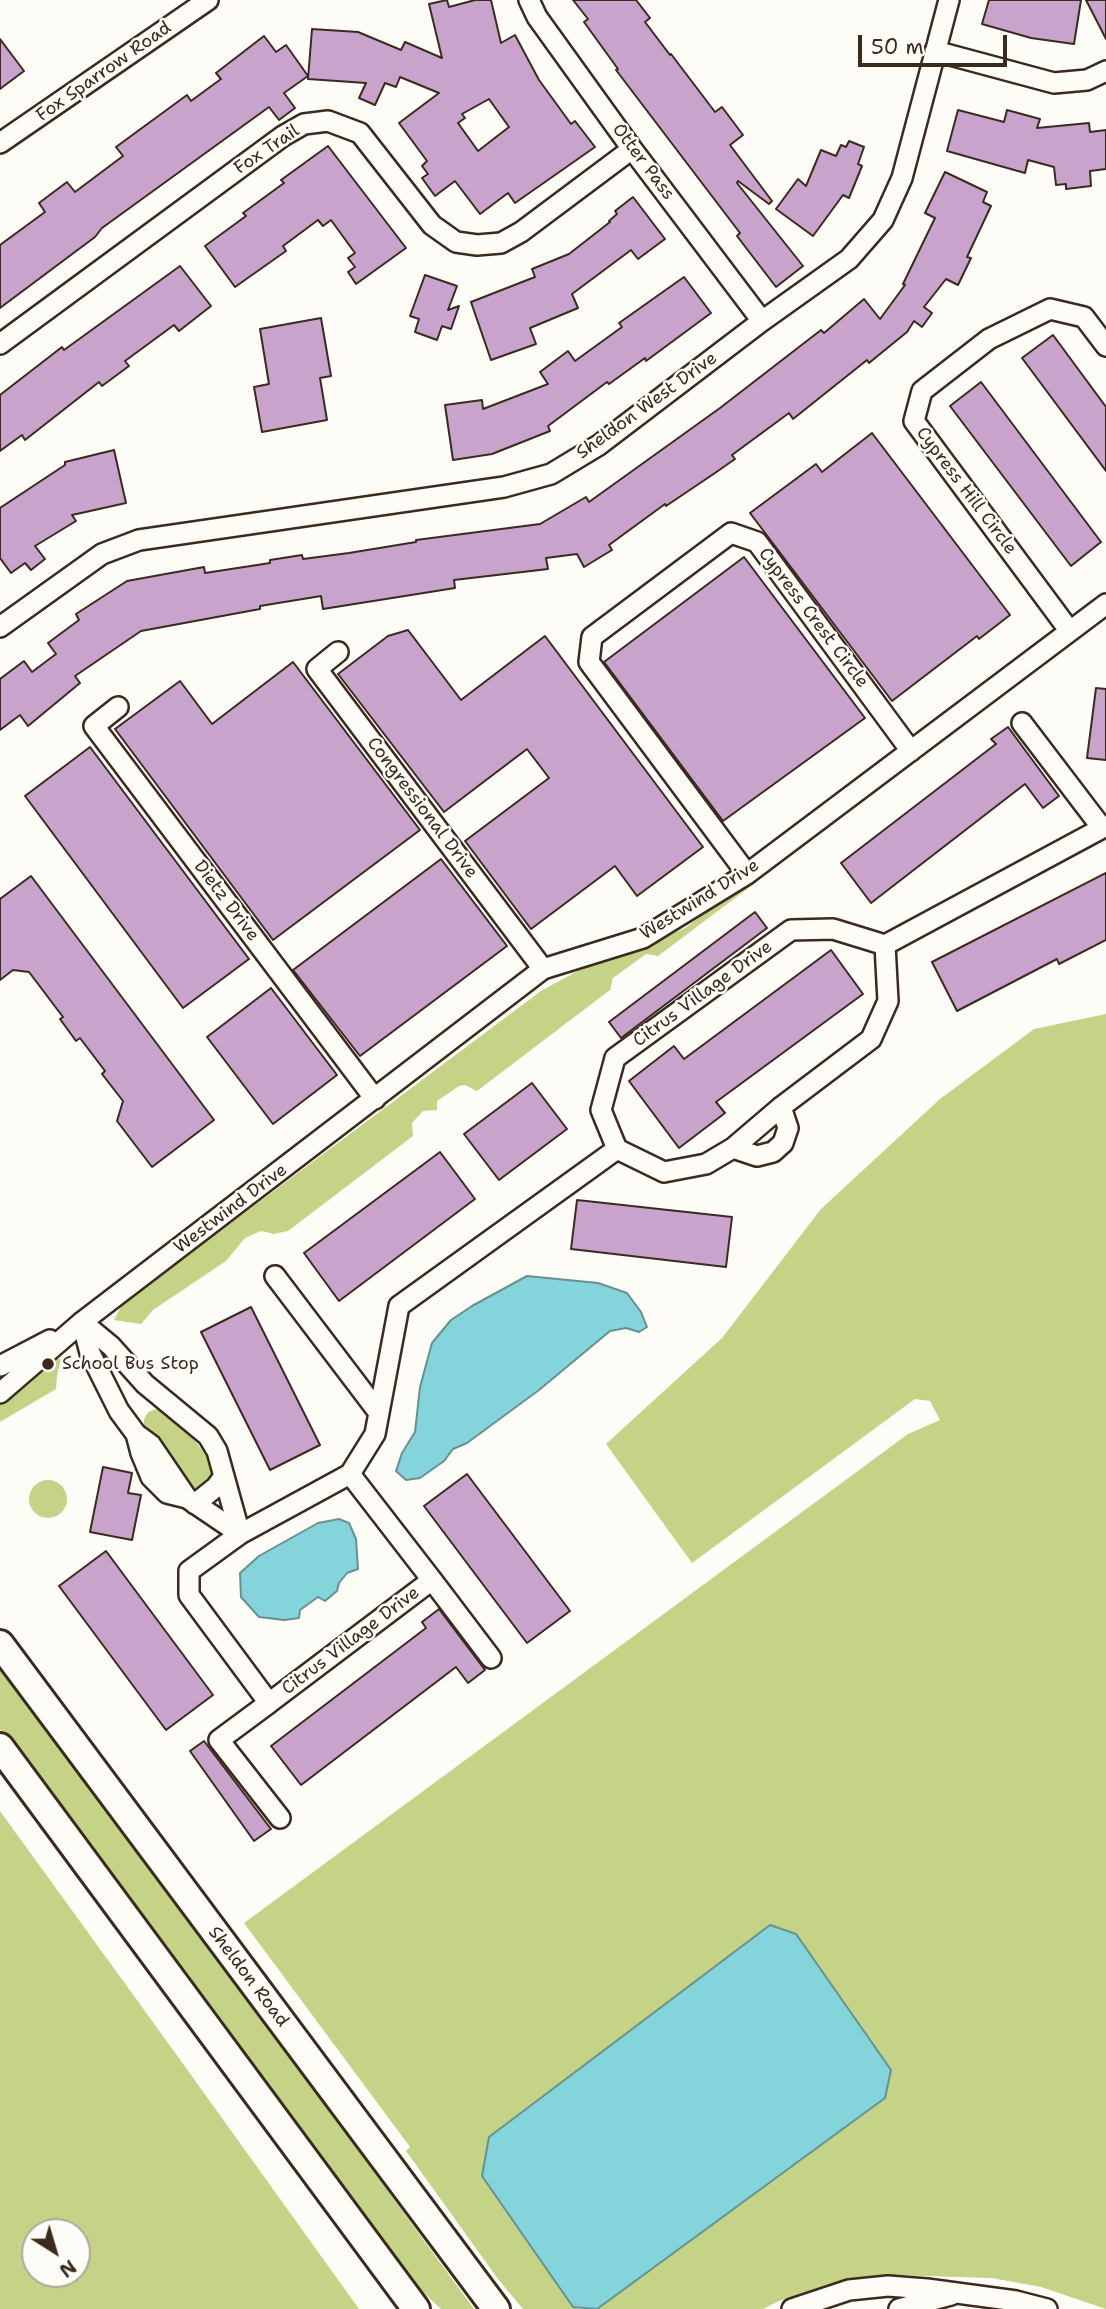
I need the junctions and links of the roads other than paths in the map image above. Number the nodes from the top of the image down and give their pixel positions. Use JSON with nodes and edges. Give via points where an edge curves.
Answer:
{"nodes":[{"id":1,"x":208,"y":0,"type":"edge"},
{"id":2,"x":529,"y":0,"type":"edge"},
{"id":3,"x":949,"y":0,"type":"edge"},
{"id":4,"x":935,"y":51,"type":"junction"},
{"id":5,"x":1106,"y":71,"type":"edge"},
{"id":6,"x":0,"y":143,"type":"edge"},
{"id":7,"x":632,"y":149,"type":"junction"},
{"id":8,"x":762,"y":321,"type":"junction"},
{"id":9,"x":0,"y":344,"type":"edge"},
{"id":10,"x":1106,"y":346,"type":"edge"},
{"id":11,"x":1106,"y":604,"type":"edge"},
{"id":12,"x":0,"y":627,"type":"edge"},
{"id":13,"x":1069,"y":630,"type":"junction"},
{"id":14,"x":338,"y":652,"type":"dead end"},
{"id":15,"x":118,"y":707,"type":"dead end"},
{"id":16,"x":1022,"y":723,"type":"dead end"},
{"id":17,"x":911,"y":751,"type":"junction"},
{"id":18,"x":1104,"y":827,"type":"edge"},
{"id":19,"x":747,"y":874,"type":"junction"},
{"id":20,"x":885,"y":945,"type":"junction"},
{"id":21,"x":543,"y":969,"type":"junction"},
{"id":22,"x":375,"y":1099,"type":"junction"},
{"id":23,"x":781,"y":1107,"type":"junction"},
{"id":24,"x":733,"y":1148,"type":"junction"},
{"id":25,"x":617,"y":1149,"type":"junction"},
{"id":26,"x":275,"y":1276,"type":"dead end"},
{"id":27,"x":82,"y":1322,"type":"junction"},
{"id":28,"x":0,"y":1366,"type":"edge"},
{"id":29,"x":0,"y":1393,"type":"edge"},
{"id":30,"x":379,"y":1413,"type":"junction"},
{"id":31,"x":350,"y":1474,"type":"junction"},
{"id":32,"x":225,"y":1476,"type":"junction"},
{"id":33,"x":191,"y":1501,"type":"junction"},
{"id":34,"x":240,"y":1534,"type":"junction"},
{"id":35,"x":432,"y":1580,"type":"junction"},
{"id":36,"x":0,"y":1644,"type":"edge"},
{"id":37,"x":491,"y":1658,"type":"dead end"},
{"id":38,"x":269,"y":1703,"type":"junction"},
{"id":39,"x":0,"y":1747,"type":"edge"},
{"id":40,"x":280,"y":1818,"type":"dead end"},
{"id":41,"x":955,"y":2294,"type":"junction"},
{"id":42,"x":416,"y":2309,"type":"edge"},
{"id":43,"x":496,"y":2309,"type":"edge"},
{"id":44,"x":792,"y":2309,"type":"edge"},
{"id":45,"x":899,"y":2309,"type":"edge"},
{"id":46,"x":1047,"y":2309,"type":"edge"}],
"edges":[{"from":1,"to":6,"type":"street","name":"Fox Sparrow Road"},
{"from":2,"to":7,"type":"street","name":"Otter Pass"},
{"from":3,"to":4,"type":"street","name":"Sheldon West Drive"},
{"from":4,"to":5,"type":"street","via":[[1054,83],[1087,80]]},
{"from":4,"to":8,"type":"street","name":"Sheldon West Drive","via":[[902,178],[883,220],[849,259]]},
{"from":7,"to":8,"type":"street","name":"Otter Pass"},
{"from":7,"to":9,"type":"street","name":"Fox Trail","via":[[521,232],[501,243],[477,245],[456,242],[432,225],[360,133],[328,121],[304,124]]},
{"from":8,"to":12,"type":"street","name":"Sheldon West Drive","via":[[599,445],[551,474],[504,487],[139,540],[102,554]]},
{"from":10,"to":13,"type":"street","name":"Cypress Hill Circle","via":[[1084,317],[1051,309],[989,339],[922,391],[914,422]]},
{"from":11,"to":13,"type":"street","name":"Westwind Drive"},
{"from":13,"to":17,"type":"street","name":"Westwind Drive"},
{"from":14,"to":21,"type":"street","name":"Congressional Drive","via":[[317,669]]},
{"from":15,"to":22,"type":"street","name":"Dietz Drive","via":[[94,726]]},
{"from":16,"to":18,"type":"street"},
{"from":17,"to":19,"type":"street","name":"Westwind Drive"},
{"from":17,"to":19,"type":"street","name":"Cypress Crest Circle","via":[[757,542],[731,533],[592,637],[589,662]]},
{"from":18,"to":20,"type":"street"},
{"from":19,"to":21,"type":"street","name":"Westwind Drive","via":[[643,938]]},
{"from":20,"to":23,"type":"street","via":[[888,1000],[870,1039]]},
{"from":20,"to":25,"type":"street","name":"Citrus Village Drive","via":[[833,929],[791,930],[615,1058],[601,1110]]},
{"from":21,"to":22,"type":"street","name":"Westwind Drive"},
{"from":22,"to":27,"type":"street","name":"Westwind Drive"},
{"from":23,"to":24,"type":"street"},
{"from":23,"to":24,"type":"street","via":[[788,1128],[783,1143],[773,1152],[757,1156]]},
{"from":24,"to":25,"type":"street","via":[[706,1164],[664,1172]]},
{"from":25,"to":30,"type":"street","name":"Citrus Village Drive","via":[[400,1306]]},
{"from":26,"to":30,"type":"street"},
{"from":27,"to":28,"type":"street","name":"Westwind Drive"},
{"from":27,"to":29,"type":"street","name":"Westwind Drive"},
{"from":27,"to":32,"type":"street","via":[[145,1384],[208,1436]]},
{"from":27,"to":33,"type":"street","via":[[90,1353],[136,1434],[151,1477],[167,1493]]},
{"from":30,"to":31,"type":"street","name":"Citrus Village Drive","via":[[375,1434]]},
{"from":31,"to":34,"type":"street","name":"Citrus Village Drive"},
{"from":31,"to":35,"type":"street","name":"Citrus Village Drive"},
{"from":32,"to":33,"type":"street","via":[[208,1494]]},
{"from":32,"to":34,"type":"street"},
{"from":33,"to":34,"type":"street"},
{"from":34,"to":38,"type":"street","name":"Citrus Village Drive","via":[[189,1571],[189,1595]]},
{"from":35,"to":37,"type":"street","name":"Citrus Village Drive"},
{"from":35,"to":38,"type":"street","name":"Citrus Village Drive"},
{"from":36,"to":43,"type":"main road","name":"Sheldon Road"},
{"from":38,"to":40,"type":"street","name":"Citrus Village Drive","via":[[219,1740]]},
{"from":39,"to":42,"type":"main road"},
{"from":41,"to":44,"type":"street","via":[[888,2286],[849,2290]]},
{"from":41,"to":45,"type":"street"},
{"from":41,"to":46,"type":"street"}]}
